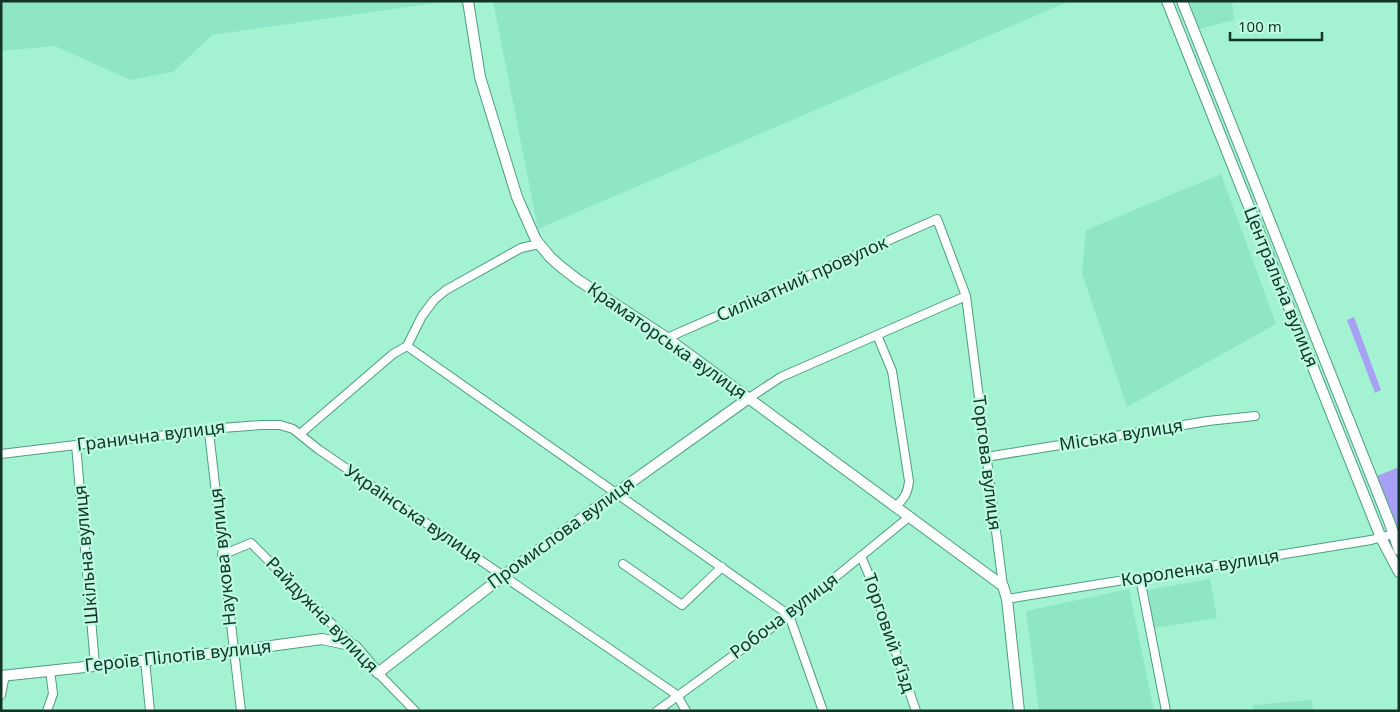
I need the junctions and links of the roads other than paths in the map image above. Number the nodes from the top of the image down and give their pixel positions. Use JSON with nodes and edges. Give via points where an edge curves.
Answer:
{"nodes":[{"id":1,"x":468,"y":1,"type":"edge"},
{"id":2,"x":1167,"y":1,"type":"edge"},
{"id":3,"x":1182,"y":1,"type":"edge"},
{"id":4,"x":937,"y":219,"type":"joint"},
{"id":5,"x":539,"y":244,"type":"junction"},
{"id":6,"x":966,"y":296,"type":"junction"},
{"id":7,"x":877,"y":335,"type":"junction"},
{"id":8,"x":667,"y":338,"type":"junction"},
{"id":9,"x":407,"y":346,"type":"junction"},
{"id":10,"x":749,"y":398,"type":"junction"},
{"id":11,"x":1255,"y":416,"type":"dead end"},
{"id":12,"x":209,"y":432,"type":"junction"},
{"id":13,"x":300,"y":434,"type":"junction"},
{"id":14,"x":76,"y":444,"type":"junction"},
{"id":15,"x":1,"y":454,"type":"edge"},
{"id":16,"x":986,"y":457,"type":"junction"},
{"id":17,"x":616,"y":493,"type":"junction"},
{"id":18,"x":896,"y":507,"type":"junction"},
{"id":19,"x":909,"y":517,"type":"junction"},
{"id":20,"x":1393,"y":534,"type":"junction"},
{"id":21,"x":1381,"y":538,"type":"junction"},
{"id":22,"x":1399,"y":550,"type":"edge"},
{"id":23,"x":222,"y":555,"type":"junction"},
{"id":24,"x":862,"y":556,"type":"junction"},
{"id":25,"x":623,"y":564,"type":"dead end"},
{"id":26,"x":722,"y":567,"type":"junction"},
{"id":27,"x":1399,"y":572,"type":"edge"},
{"id":28,"x":503,"y":576,"type":"junction"},
{"id":29,"x":1140,"y":578,"type":"junction"},
{"id":30,"x":1003,"y":586,"type":"junction"},
{"id":31,"x":1007,"y":599,"type":"junction"},
{"id":32,"x":789,"y":614,"type":"junction"},
{"id":33,"x":354,"y":646,"type":"junction"},
{"id":34,"x":234,"y":651,"type":"junction"},
{"id":35,"x":145,"y":660,"type":"junction"},
{"id":36,"x":95,"y":665,"type":"junction"},
{"id":37,"x":50,"y":670,"type":"junction"},
{"id":38,"x":378,"y":674,"type":"junction"},
{"id":39,"x":3,"y":676,"type":"edge"},
{"id":40,"x":1,"y":695,"type":"edge"},
{"id":41,"x":677,"y":695,"type":"junction"},
{"id":42,"x":47,"y":711,"type":"edge"},
{"id":43,"x":150,"y":711,"type":"edge"},
{"id":44,"x":241,"y":711,"type":"edge"},
{"id":45,"x":415,"y":711,"type":"edge"},
{"id":46,"x":657,"y":711,"type":"edge"},
{"id":47,"x":686,"y":711,"type":"edge"},
{"id":48,"x":823,"y":711,"type":"edge"},
{"id":49,"x":916,"y":711,"type":"edge"},
{"id":50,"x":1019,"y":711,"type":"edge"},
{"id":51,"x":1166,"y":711,"type":"edge"}],
"edges":[{"from":1,"to":5,"type":"street","name":"Краматорська вулиця","via":[[480,77],[517,196]]},
{"from":2,"to":21,"type":"street","name":"Центральна вулиця"},
{"from":3,"to":20,"type":"street","name":"Центральна вулиця"},
{"from":4,"to":6,"type":"street","name":"Торгова вулиця"},
{"from":4,"to":8,"type":"street","name":"Силікатний провулок"},
{"from":5,"to":8,"type":"street","name":"Краматорська вулиця","via":[[560,266]]},
{"from":5,"to":9,"type":"street","via":[[521,248],[446,290],[422,316]]},
{"from":6,"to":7,"type":"street"},
{"from":6,"to":16,"type":"street","name":"Торгова вулиця"},
{"from":7,"to":10,"type":"street","via":[[781,376]]},
{"from":7,"to":18,"type":"street","via":[[892,371],[909,481],[908,492]]},
{"from":8,"to":10,"type":"street","name":"Краматорська вулиця"},
{"from":9,"to":13,"type":"street","via":[[393,354]]},
{"from":9,"to":17,"type":"street"},
{"from":10,"to":17,"type":"street","name":"Промислова вулиця"},
{"from":10,"to":18,"type":"street","name":"Краматорська вулиця"},
{"from":11,"to":16,"type":"street","name":"Міська вулиця"},
{"from":12,"to":13,"type":"street","name":"Гранична вулиця","via":[[222,428],[280,425]]},
{"from":12,"to":14,"type":"street","name":"Гранична вулиця"},
{"from":12,"to":23,"type":"street","name":"Наукова вулиця"},
{"from":13,"to":28,"type":"street","name":"Українська вулиця"},
{"from":14,"to":15,"type":"street","name":"Гранична вулиця"},
{"from":14,"to":36,"type":"street","name":"Шкільна вулиця"},
{"from":16,"to":30,"type":"street","name":"Торгова вулиця"},
{"from":17,"to":26,"type":"street"},
{"from":17,"to":28,"type":"street","name":"Промислова вулиця"},
{"from":18,"to":19,"type":"street","name":"Краматорська вулиця"},
{"from":19,"to":24,"type":"street","name":"Робоча вулиця"},
{"from":19,"to":30,"type":"street","name":"Краматорська вулиця"},
{"from":20,"to":21,"type":"street","name":"Короленка вулиця"},
{"from":20,"to":22,"type":"street","name":"Центральна вулиця"},
{"from":21,"to":27,"type":"street","name":"Центральна вулиця"},
{"from":21,"to":29,"type":"street","name":"Короленка вулиця"},
{"from":23,"to":33,"type":"street","name":"Райдужна вулиця","via":[[252,543]]},
{"from":23,"to":34,"type":"street","name":"Наукова вулиця"},
{"from":24,"to":32,"type":"street","name":"Робоча вулиця"},
{"from":24,"to":49,"type":"street","name":"Торговий в’їзд"},
{"from":25,"to":26,"type":"street","via":[[682,605]]},
{"from":26,"to":32,"type":"street"},
{"from":28,"to":38,"type":"street","name":"Промислова вулиця"},
{"from":28,"to":41,"type":"street","name":"Українська вулиця"},
{"from":29,"to":31,"type":"street","name":"Короленка вулиця"},
{"from":29,"to":51,"type":"street"},
{"from":30,"to":31,"type":"street","name":"Торгова вулиця"},
{"from":31,"to":50,"type":"street","name":"Торгова вулиця"},
{"from":32,"to":41,"type":"street","name":"Робоча вулиця"},
{"from":32,"to":48,"type":"street"},
{"from":33,"to":34,"type":"street","name":"Героїв Пілотів вулиця","via":[[322,639]]},
{"from":33,"to":38,"type":"street","name":"Райдужна вулиця"},
{"from":34,"to":35,"type":"street","name":"Героїв Пілотів вулиця"},
{"from":34,"to":44,"type":"street","name":"Наукова вулиця"},
{"from":35,"to":36,"type":"street","name":"Героїв Пілотів вулиця"},
{"from":35,"to":43,"type":"street"},
{"from":36,"to":37,"type":"street","name":"Героїв Пілотів вулиця"},
{"from":37,"to":39,"type":"street","name":"Героїв Пілотів вулиця"},
{"from":37,"to":42,"type":"street","via":[[52,694]]},
{"from":38,"to":45,"type":"street","name":"Райдужна вулиця"},
{"from":39,"to":40,"type":"street"},
{"from":41,"to":46,"type":"street","name":"Робоча вулиця"},
{"from":41,"to":47,"type":"street"}]}
